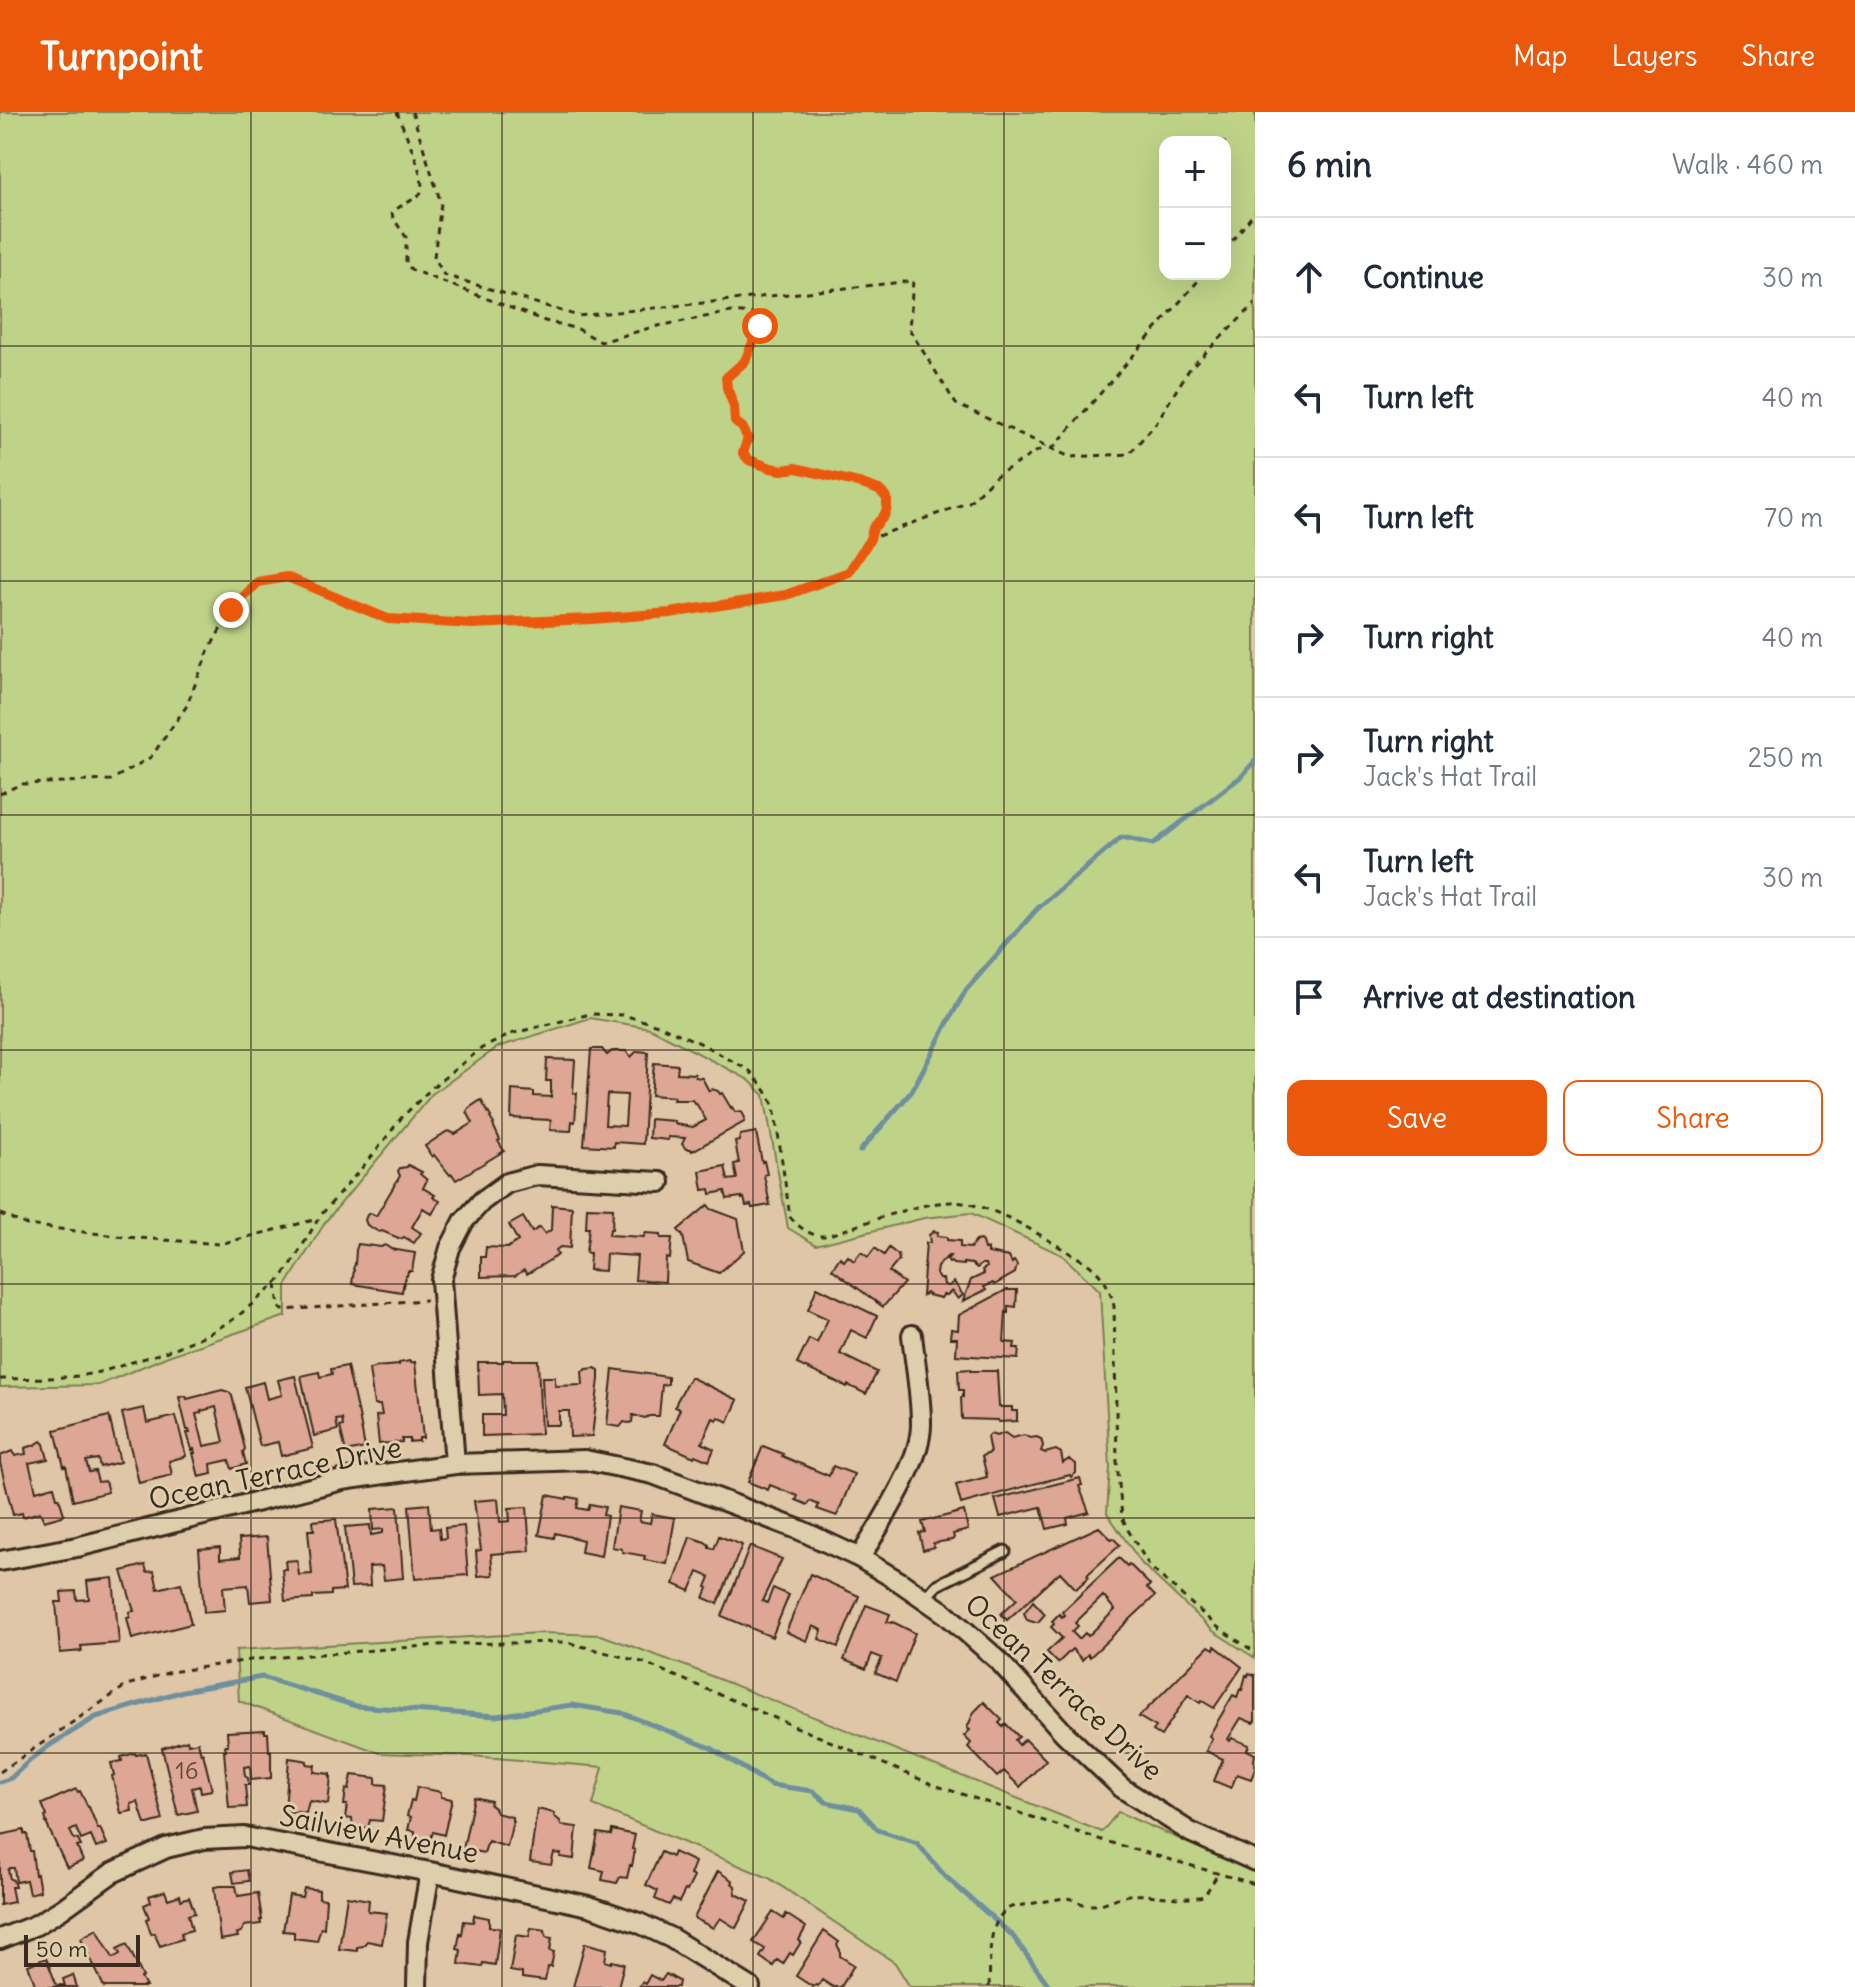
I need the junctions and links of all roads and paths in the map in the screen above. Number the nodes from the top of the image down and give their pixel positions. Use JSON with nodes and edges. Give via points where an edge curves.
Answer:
{"nodes":[{"id":1,"x":397,"y":112,"type":"edge"},
{"id":2,"x":412,"y":112,"type":"edge"},
{"id":3,"x":1255,"y":212,"type":"edge"},
{"id":4,"x":1231,"y":242,"type":"edge"},
{"id":5,"x":1199,"y":280,"type":"edge"},
{"id":6,"x":1255,"y":304,"type":"edge"},
{"id":7,"x":1046,"y":446,"type":"junction"},
{"id":8,"x":1052,"y":449,"type":"junction"},
{"id":9,"x":870,"y":539,"type":"junction"},
{"id":10,"x":0,"y":794,"type":"edge"},
{"id":11,"x":660,"y":1182,"type":"dead end"},
{"id":12,"x":0,"y":1214,"type":"edge"},
{"id":13,"x":318,"y":1219,"type":"junction"},
{"id":14,"x":276,"y":1284,"type":"junction"},
{"id":15,"x":431,"y":1300,"type":"dead end"},
{"id":16,"x":912,"y":1335,"type":"dead end"},
{"id":17,"x":0,"y":1379,"type":"edge"},
{"id":18,"x":455,"y":1464,"type":"junction"},
{"id":19,"x":1005,"y":1551,"type":"dead end"},
{"id":20,"x":860,"y":1558,"type":"junction"},
{"id":21,"x":0,"y":1561,"type":"edge"},
{"id":22,"x":924,"y":1599,"type":"junction"},
{"id":23,"x":1255,"y":1652,"type":"edge"},
{"id":24,"x":0,"y":1772,"type":"edge"},
{"id":25,"x":1255,"y":1861,"type":"edge"},
{"id":26,"x":430,"y":1872,"type":"junction"},
{"id":27,"x":1218,"y":1874,"type":"junction"},
{"id":28,"x":1255,"y":1884,"type":"edge"},
{"id":29,"x":0,"y":1939,"type":"edge"},
{"id":30,"x":417,"y":1987,"type":"edge"},
{"id":31,"x":750,"y":1987,"type":"edge"},
{"id":32,"x":989,"y":1987,"type":"edge"}],
"edges":[{"from":1,"to":9,"type":"path","via":[[423,188],[392,213],[406,237],[406,264],[412,270],[601,342],[731,312],[752,314],[760,326],[745,361],[726,378],[735,422],[748,438],[743,453],[771,468],[796,468],[879,490],[887,498],[887,508]]},
{"from":2,"to":7,"type":"path","via":[[441,203],[434,257],[444,275],[578,316],[913,281],[909,329],[956,404]]},
{"from":3,"to":4,"type":"path"},
{"from":5,"to":8,"type":"path"},
{"from":6,"to":8,"type":"path","via":[[1190,368],[1156,423],[1129,454],[1070,457]]},
{"from":7,"to":8,"type":"path"},
{"from":7,"to":9,"type":"path","via":[[996,476],[969,502]]},
{"from":9,"to":10,"type":"path","via":[[849,572],[786,595],[592,619],[472,624],[388,619],[287,577],[258,582],[231,610],[186,707],[151,757],[111,780],[21,784]]},
{"from":11,"to":18,"type":"street","via":[[537,1175],[507,1183],[464,1221],[441,1280]]},
{"from":12,"to":13,"type":"path","via":[[27,1225],[220,1244]]},
{"from":13,"to":14,"type":"path"},
{"from":13,"to":23,"type":"path","via":[[434,1086],[482,1048],[514,1033],[590,1014],[623,1015],[700,1043],[750,1071],[766,1091],[774,1106],[790,1217],[816,1237],[950,1202],[1000,1215],[1093,1268],[1109,1287],[1114,1306],[1122,1517],[1150,1567],[1220,1629]]},
{"from":14,"to":15,"type":"path","via":[[282,1310]]},
{"from":14,"to":17,"type":"path","via":[[237,1317],[171,1350],[79,1376]]},
{"from":16,"to":20,"type":"street","via":[[921,1424],[917,1450]]},
{"from":18,"to":20,"type":"street","name":"Ocean Terrace Drive","via":[[585,1460],[653,1474],[787,1524]]},
{"from":18,"to":21,"type":"street","name":"Ocean Terrace Drive","via":[[342,1480],[77,1547]]},
{"from":19,"to":22,"type":"lane","via":[[937,1585]]},
{"from":20,"to":22,"type":"street","name":"Ocean Terrace Drive"},
{"from":22,"to":25,"type":"street","name":"Ocean Terrace Drive","via":[[998,1660],[1122,1788],[1190,1832]]},
{"from":24,"to":27,"type":"path","via":[[127,1685],[171,1672],[257,1659],[452,1644],[566,1642],[642,1662],[934,1785]]},
{"from":26,"to":29,"type":"street","name":"Sailview Avenue","via":[[245,1837],[204,1839],[166,1848],[112,1873],[36,1925]]},
{"from":26,"to":30,"type":"street","via":[[418,1942]]},
{"from":26,"to":31,"type":"street","name":"Sailview Avenue","via":[[613,1913],[671,1938]]},
{"from":27,"to":28,"type":"path"},
{"from":27,"to":32,"type":"path","via":[[1204,1896],[1191,1899],[1131,1895],[1110,1903],[1084,1905],[1064,1898],[1011,1907],[992,1936]]}]}
